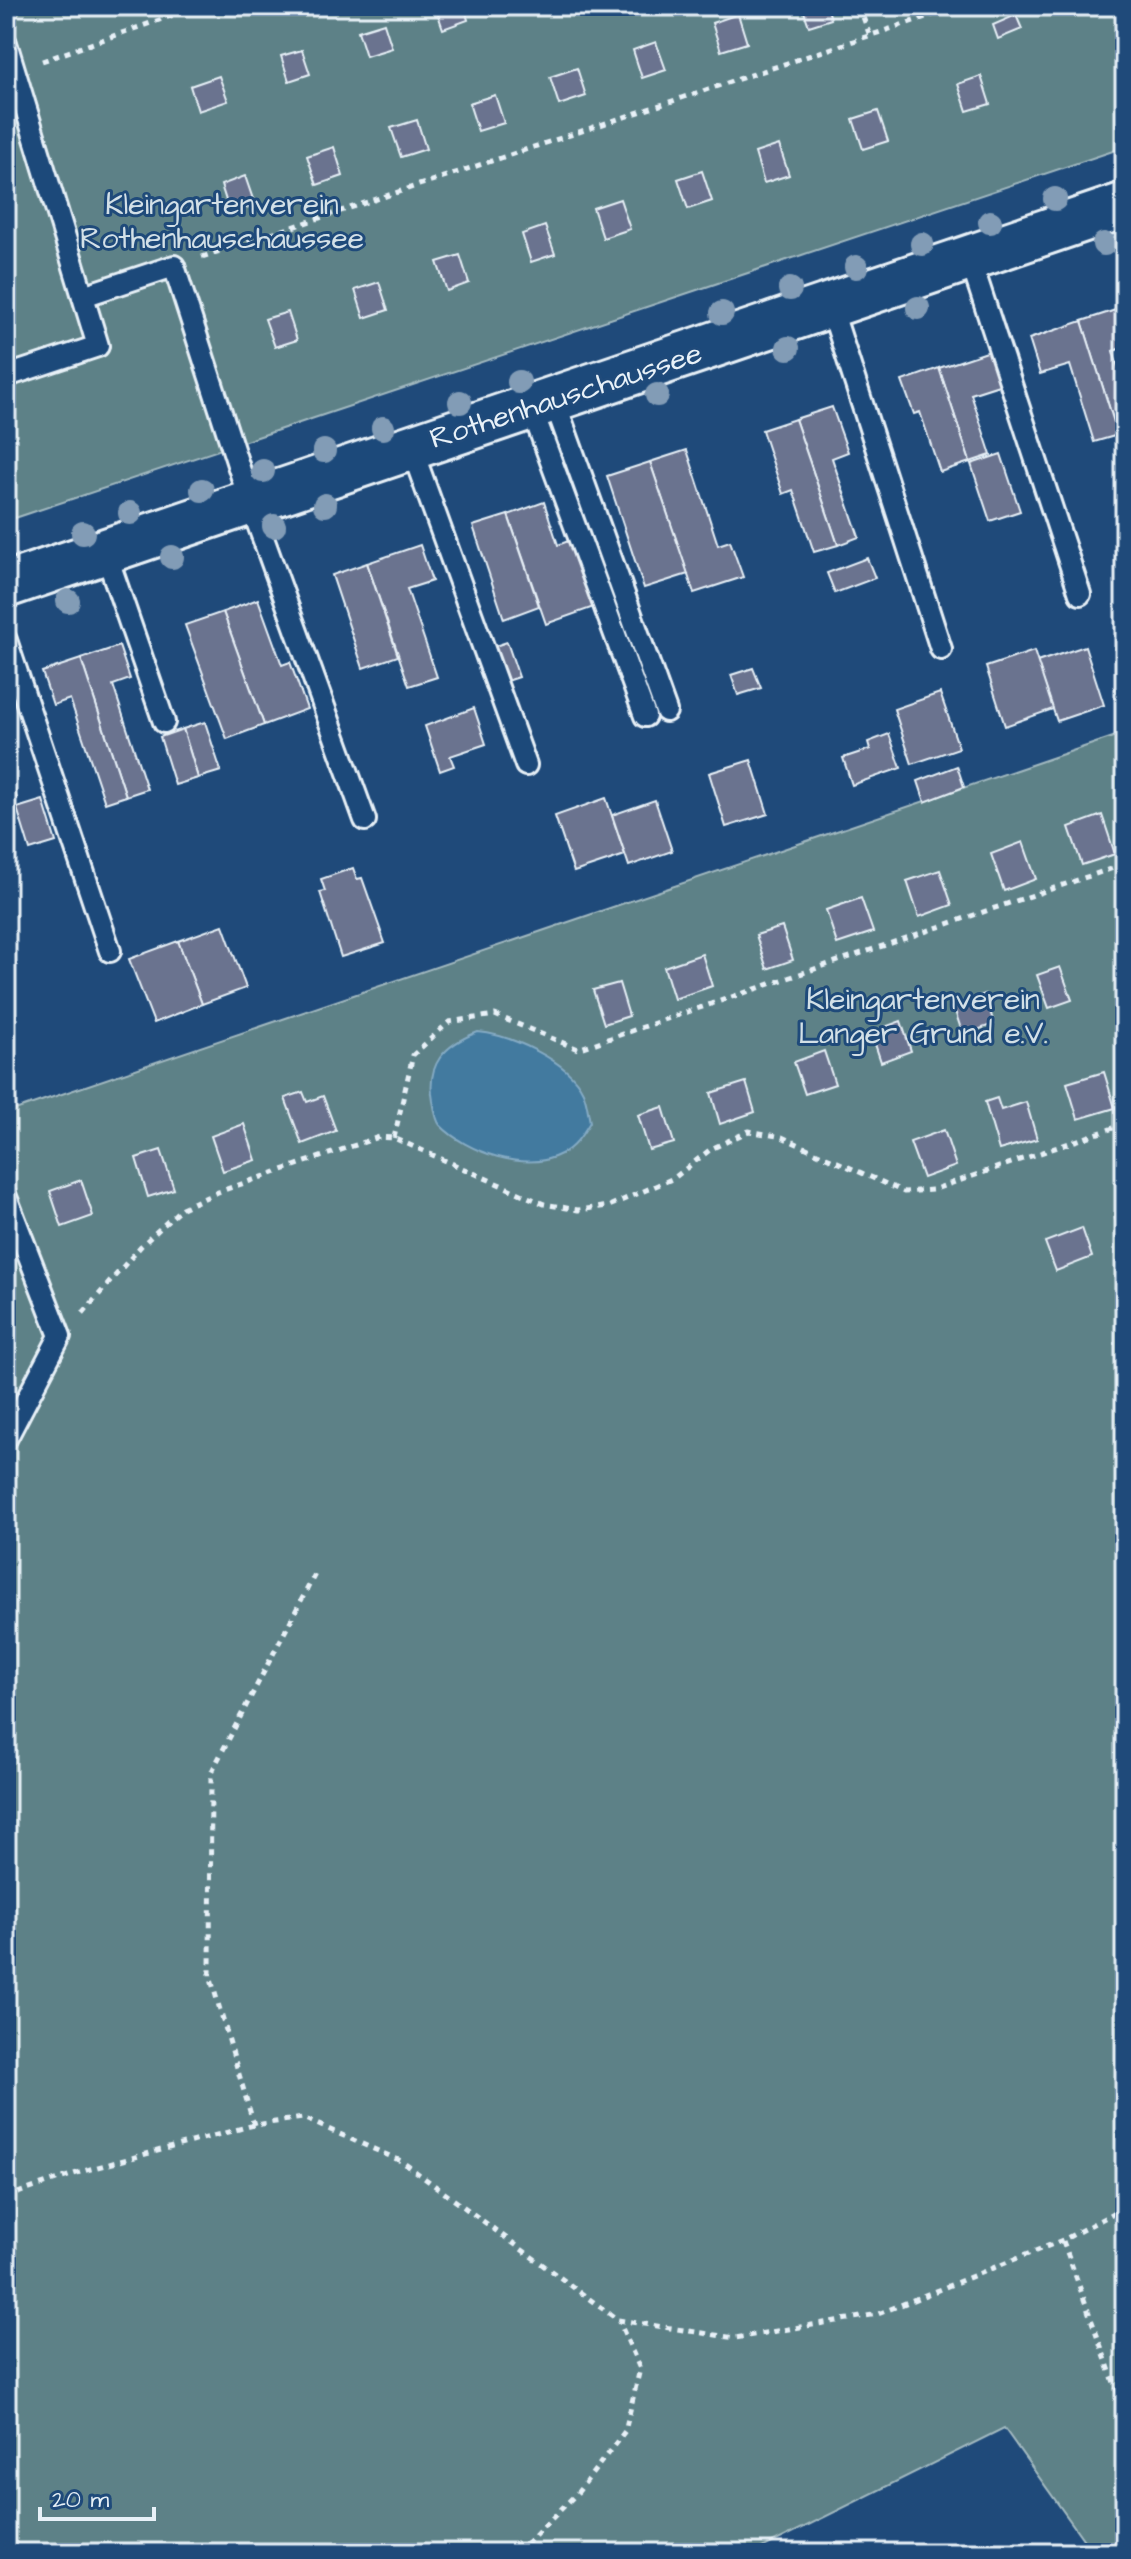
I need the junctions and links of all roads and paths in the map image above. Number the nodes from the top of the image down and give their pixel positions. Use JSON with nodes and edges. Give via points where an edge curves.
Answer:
{"nodes":[{"id":1,"x":199,"y":6,"type":"edge"},
{"id":2,"x":859,"y":6,"type":"edge"},
{"id":3,"x":959,"y":6,"type":"edge"},
{"id":4,"x":870,"y":36,"type":"junction"},
{"id":5,"x":6,"y":43,"type":"edge"},
{"id":6,"x":14,"y":70,"type":"junction"},
{"id":7,"x":1125,"y":205,"type":"edge"},
{"id":8,"x":970,"y":259,"type":"junction"},
{"id":9,"x":174,"y":266,"type":"junction"},
{"id":10,"x":83,"y":296,"type":"junction"},
{"id":11,"x":831,"y":307,"type":"junction"},
{"id":12,"x":6,"y":372,"type":"edge"},
{"id":13,"x":543,"y":404,"type":"junction"},
{"id":14,"x":411,"y":447,"type":"junction"},
{"id":15,"x":250,"y":502,"type":"junction"},
{"id":16,"x":105,"y":551,"type":"junction"},
{"id":17,"x":6,"y":585,"type":"edge"},
{"id":18,"x":1080,"y":594,"type":"dead end"},
{"id":19,"x":6,"y":640,"type":"edge"},
{"id":20,"x":941,"y":649,"type":"dead end"},
{"id":21,"x":666,"y":711,"type":"dead end"},
{"id":22,"x":645,"y":716,"type":"dead end"},
{"id":23,"x":164,"y":722,"type":"dead end"},
{"id":24,"x":526,"y":765,"type":"dead end"},
{"id":25,"x":365,"y":820,"type":"dead end"},
{"id":26,"x":1125,"y":864,"type":"edge"},
{"id":27,"x":110,"y":951,"type":"dead end"},
{"id":28,"x":1125,"y":1124,"type":"edge"},
{"id":29,"x":394,"y":1138,"type":"junction"},
{"id":30,"x":6,"y":1197,"type":"edge"},
{"id":31,"x":60,"y":1336,"type":"junction"},
{"id":32,"x":6,"y":1439,"type":"edge"},
{"id":33,"x":315,"y":1574,"type":"dead end"},
{"id":34,"x":254,"y":2125,"type":"junction"},
{"id":35,"x":6,"y":2197,"type":"edge"},
{"id":36,"x":1125,"y":2207,"type":"edge"},
{"id":37,"x":1063,"y":2240,"type":"junction"},
{"id":38,"x":618,"y":2320,"type":"junction"},
{"id":39,"x":1125,"y":2413,"type":"edge"},
{"id":40,"x":518,"y":2553,"type":"edge"}],
"edges":[{"from":1,"to":6,"type":"path"},
{"from":2,"to":4,"type":"path"},
{"from":3,"to":4,"type":"path"},
{"from":4,"to":9,"type":"path"},
{"from":5,"to":6,"type":"lane"},
{"from":6,"to":10,"type":"lane"},
{"from":7,"to":8,"type":"main road","name":"Rothenhauschaussee"},
{"from":8,"to":11,"type":"main road","name":"Rothenhauschaussee"},
{"from":8,"to":18,"type":"lane"},
{"from":9,"to":10,"type":"lane"},
{"from":9,"to":15,"type":"lane"},
{"from":10,"to":12,"type":"lane","via":[[98,346],[7,376]]},
{"from":11,"to":13,"type":"main road","name":"Rothenhauschaussee"},
{"from":11,"to":20,"type":"lane"},
{"from":13,"to":14,"type":"main road","name":"Rothenhauschaussee"},
{"from":13,"to":21,"type":"lane"},
{"from":13,"to":22,"type":"lane"},
{"from":14,"to":15,"type":"main road","name":"Rothenhauschaussee"},
{"from":14,"to":24,"type":"lane"},
{"from":15,"to":16,"type":"main road","name":"Rothenhauschaussee"},
{"from":15,"to":25,"type":"lane"},
{"from":16,"to":17,"type":"main road","name":"Rothenhauschaussee"},
{"from":16,"to":23,"type":"lane"},
{"from":19,"to":27,"type":"lane"},
{"from":26,"to":29,"type":"path","via":[[578,1049],[495,1015],[449,1022],[413,1055]]},
{"from":28,"to":29,"type":"path","via":[[932,1190],[904,1192],[782,1137],[749,1131],[711,1149],[674,1178],[609,1206],[578,1210],[544,1204]]},
{"from":29,"to":31,"type":"path","via":[[357,1142],[182,1208]]},
{"from":30,"to":31,"type":"lane"},
{"from":31,"to":32,"type":"lane"},
{"from":33,"to":34,"type":"path","via":[[211,1773],[210,1976]]},
{"from":34,"to":35,"type":"path"},
{"from":34,"to":38,"type":"path","via":[[303,2118],[401,2161]]},
{"from":36,"to":37,"type":"path"},
{"from":37,"to":38,"type":"path","via":[[863,2316],[735,2338]]},
{"from":37,"to":39,"type":"path"},
{"from":38,"to":40,"type":"path","via":[[640,2369],[625,2431],[578,2492]]}]}
